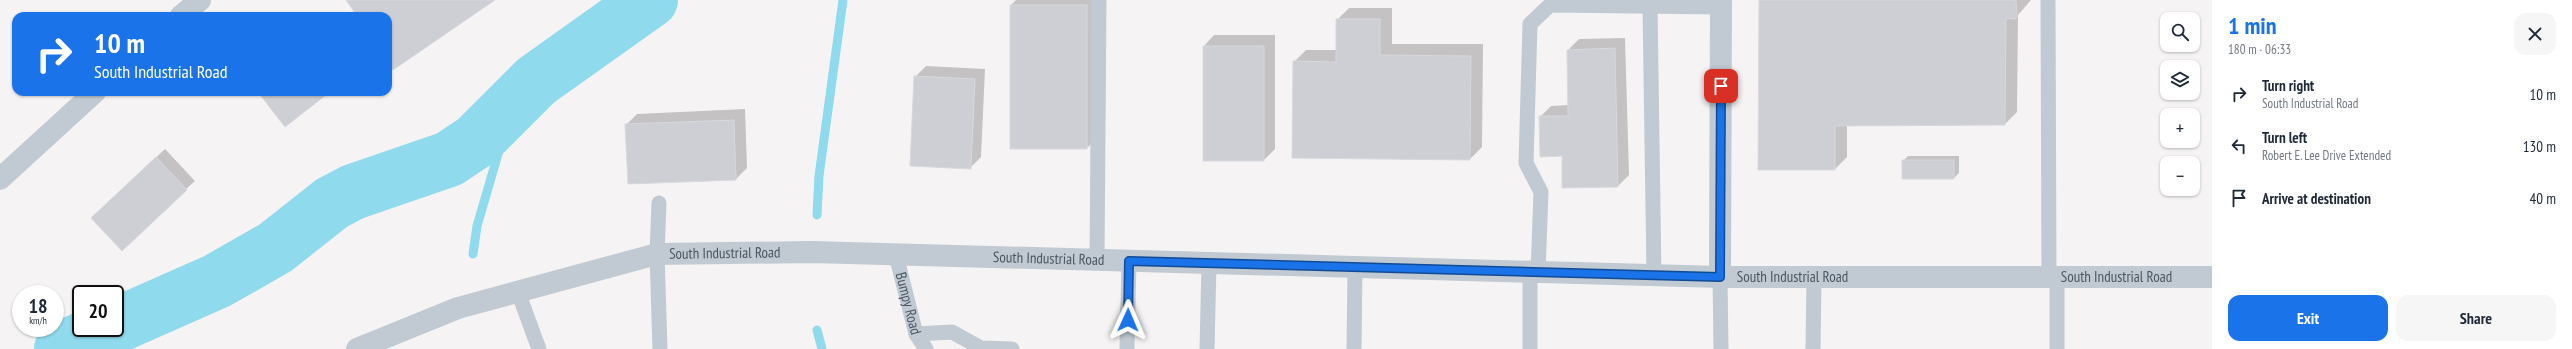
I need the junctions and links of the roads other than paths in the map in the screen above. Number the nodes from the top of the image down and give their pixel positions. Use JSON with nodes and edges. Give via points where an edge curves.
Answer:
{"nodes":[{"id":1,"x":200,"y":0,"type":"edge"},
{"id":2,"x":1099,"y":0,"type":"edge"},
{"id":3,"x":2048,"y":0,"type":"edge"},
{"id":4,"x":1721,"y":3,"type":"edge"},
{"id":5,"x":1650,"y":6,"type":"junction"},
{"id":6,"x":186,"y":12,"type":"edge"},
{"id":7,"x":90,"y":96,"type":"edge"},
{"id":8,"x":8,"y":166,"type":"edge"},
{"id":9,"x":0,"y":179,"type":"edge"},
{"id":10,"x":659,"y":202,"type":"dead end"},
{"id":11,"x":657,"y":254,"type":"junction"},
{"id":12,"x":896,"y":255,"type":"junction"},
{"id":13,"x":1097,"y":260,"type":"junction"},
{"id":14,"x":1129,"y":261,"type":"junction"},
{"id":15,"x":1209,"y":264,"type":"junction"},
{"id":16,"x":1355,"y":268,"type":"junction"},
{"id":17,"x":1534,"y":273,"type":"junction"},
{"id":18,"x":1654,"y":276,"type":"junction"},
{"id":19,"x":1720,"y":277,"type":"junction"},
{"id":20,"x":2053,"y":277,"type":"junction"},
{"id":21,"x":2212,"y":277,"type":"edge"},
{"id":22,"x":1814,"y":278,"type":"junction"},
{"id":23,"x":518,"y":292,"type":"junction"},
{"id":24,"x":916,"y":334,"type":"junction"},
{"id":25,"x":357,"y":349,"type":"edge"},
{"id":26,"x":539,"y":349,"type":"edge"},
{"id":27,"x":660,"y":349,"type":"edge"},
{"id":28,"x":926,"y":349,"type":"edge"},
{"id":29,"x":1012,"y":349,"type":"edge"},
{"id":30,"x":1127,"y":349,"type":"edge"},
{"id":31,"x":1208,"y":349,"type":"edge"},
{"id":32,"x":1354,"y":349,"type":"edge"},
{"id":33,"x":1530,"y":349,"type":"edge"},
{"id":34,"x":1721,"y":349,"type":"edge"},
{"id":35,"x":1813,"y":349,"type":"edge"},
{"id":36,"x":2057,"y":349,"type":"edge"}],
"edges":[{"from":1,"to":6,"type":"street"},
{"from":2,"to":13,"type":"lane"},
{"from":3,"to":20,"type":"lane"},
{"from":4,"to":5,"type":"lane"},
{"from":4,"to":19,"type":"street"},
{"from":5,"to":17,"type":"lane","via":[[1550,5],[1530,24],[1526,163],[1541,192]]},
{"from":5,"to":18,"type":"lane"},
{"from":7,"to":8,"type":"street"},
{"from":8,"to":9,"type":"street"},
{"from":10,"to":11,"type":"lane"},
{"from":11,"to":12,"type":"street","name":"South Industrial Road","via":[[812,252]]},
{"from":11,"to":23,"type":"street","name":"South Industrial Road"},
{"from":11,"to":27,"type":"lane"},
{"from":12,"to":13,"type":"street","name":"South Industrial Road"},
{"from":12,"to":24,"type":"lane","name":"Bumpy Road"},
{"from":13,"to":14,"type":"street","name":"South Industrial Road"},
{"from":14,"to":15,"type":"street","name":"South Industrial Road"},
{"from":14,"to":30,"type":"lane"},
{"from":15,"to":16,"type":"street","name":"South Industrial Road"},
{"from":15,"to":31,"type":"lane"},
{"from":16,"to":17,"type":"street","name":"South Industrial Road"},
{"from":16,"to":32,"type":"lane"},
{"from":17,"to":18,"type":"street","name":"South Industrial Road"},
{"from":17,"to":33,"type":"lane"},
{"from":18,"to":19,"type":"street","name":"South Industrial Road"},
{"from":19,"to":22,"type":"street","name":"South Industrial Road"},
{"from":19,"to":34,"type":"lane"},
{"from":20,"to":21,"type":"street","name":"South Industrial Road"},
{"from":20,"to":22,"type":"street","name":"South Industrial Road"},
{"from":20,"to":36,"type":"lane"},
{"from":22,"to":35,"type":"lane"},
{"from":23,"to":25,"type":"street","name":"South Industrial Road","via":[[458,308]]},
{"from":23,"to":26,"type":"lane"},
{"from":24,"to":28,"type":"lane","name":"Bumpy Road"},
{"from":24,"to":29,"type":"lane","via":[[952,332],[981,348]]}]}
